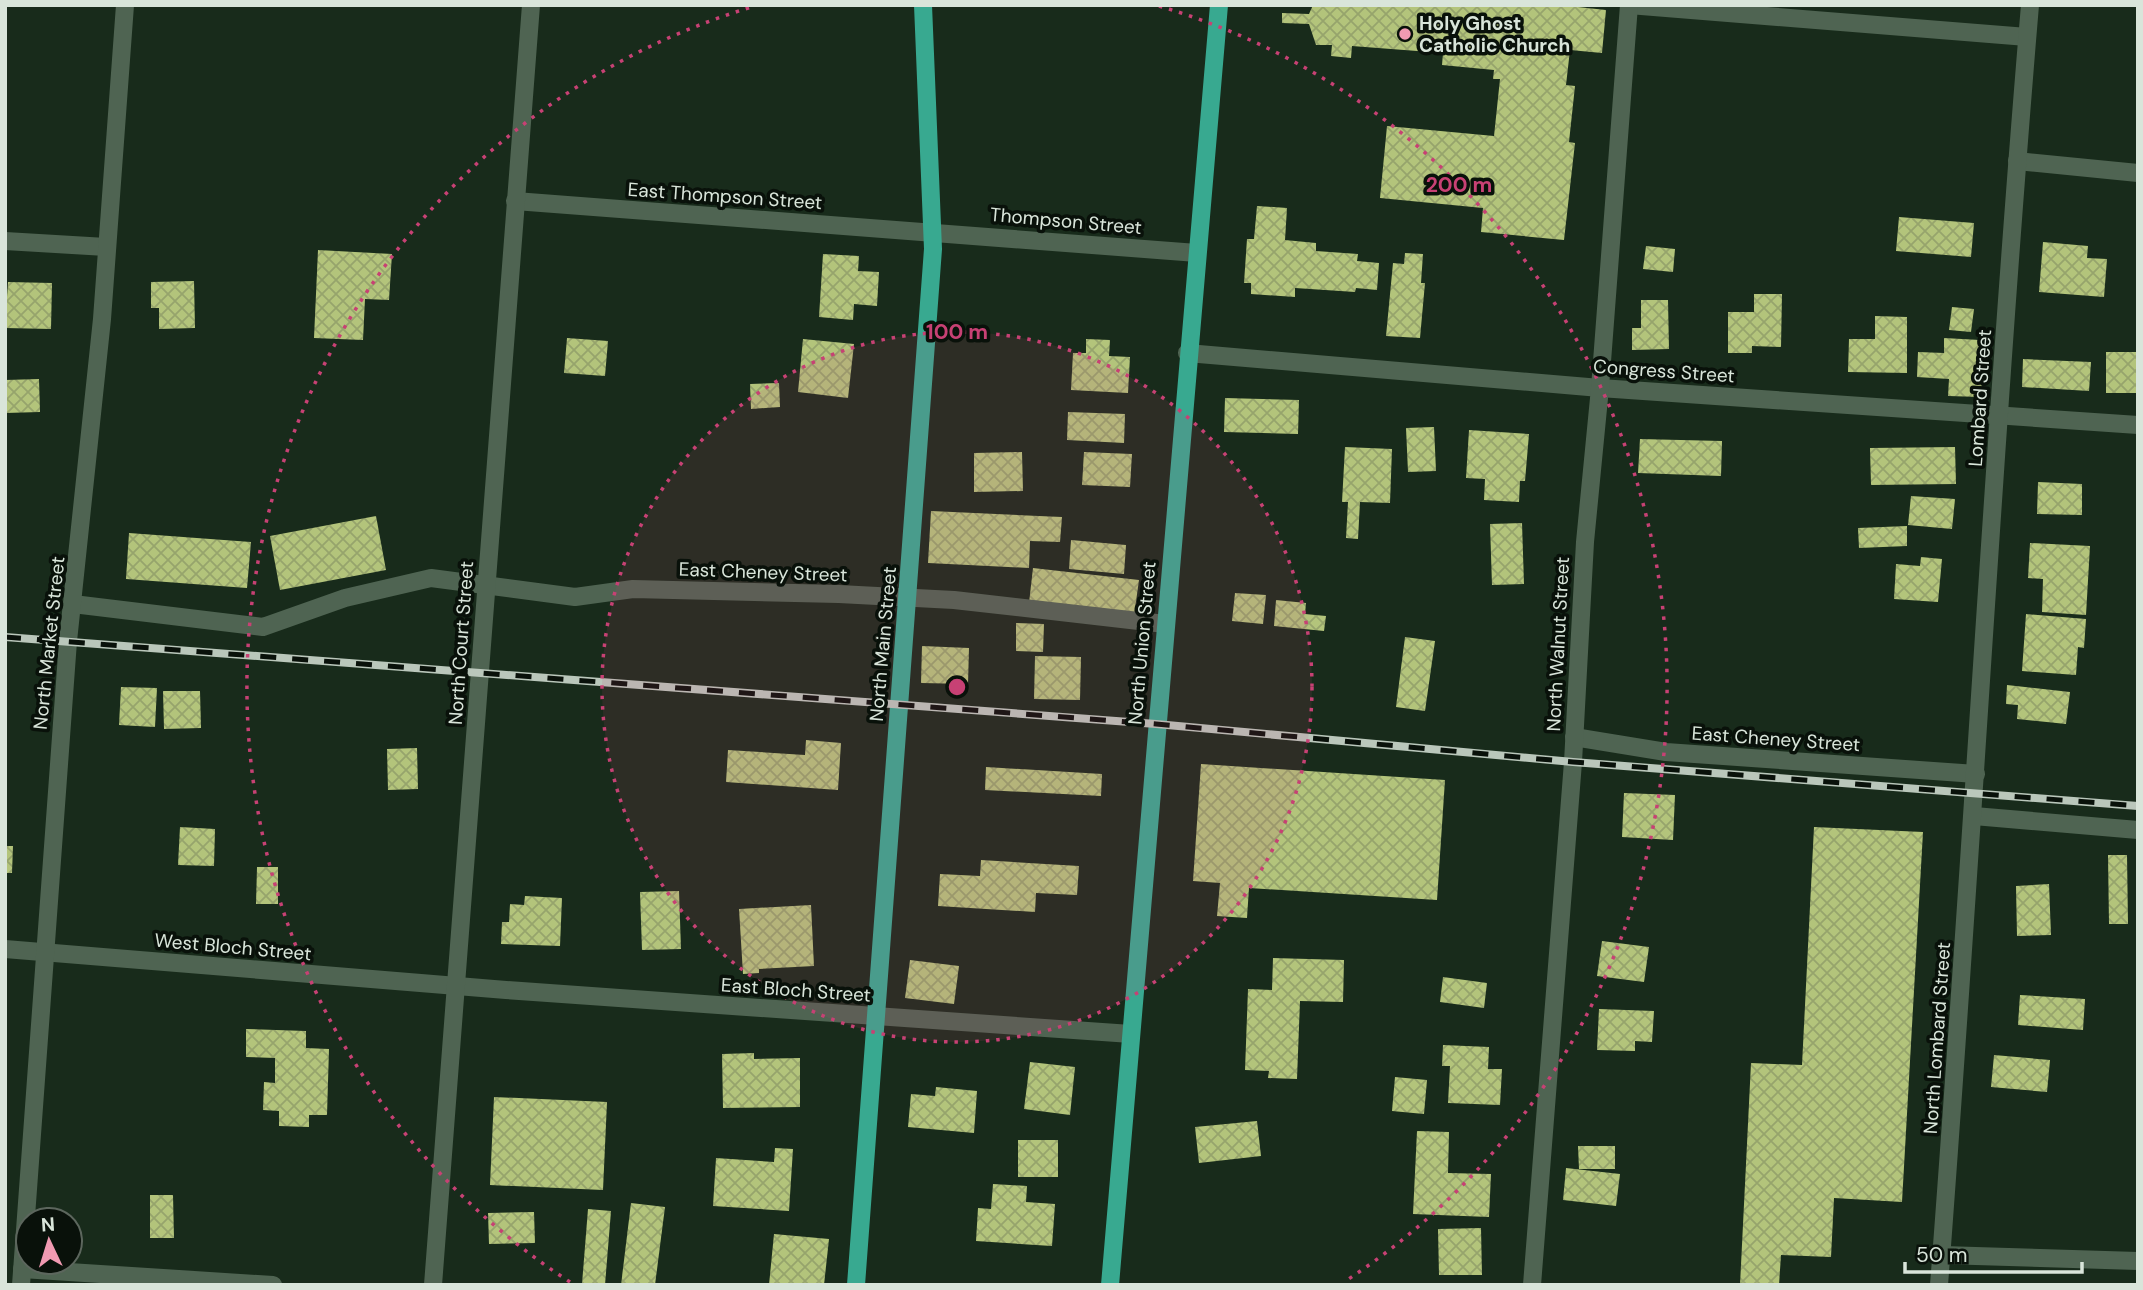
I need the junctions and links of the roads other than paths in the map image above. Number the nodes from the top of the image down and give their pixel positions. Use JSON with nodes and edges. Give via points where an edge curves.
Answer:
{"nodes":[{"id":1,"x":125,"y":5,"type":"edge"},
{"id":2,"x":531,"y":5,"type":"edge"},
{"id":3,"x":923,"y":5,"type":"edge"},
{"id":4,"x":1219,"y":5,"type":"edge"},
{"id":5,"x":1629,"y":5,"type":"edge"},
{"id":6,"x":2029,"y":5,"type":"edge"},
{"id":7,"x":2027,"y":37,"type":"junction"},
{"id":8,"x":2017,"y":161,"type":"junction"},
{"id":9,"x":2138,"y":173,"type":"edge"},
{"id":10,"x":515,"y":201,"type":"junction"},
{"id":11,"x":932,"y":232,"type":"junction"},
{"id":12,"x":5,"y":241,"type":"edge"},
{"id":13,"x":106,"y":247,"type":"junction"},
{"id":14,"x":1197,"y":253,"type":"junction"},
{"id":15,"x":1187,"y":353,"type":"junction"},
{"id":16,"x":1600,"y":388,"type":"junction"},
{"id":17,"x":1999,"y":415,"type":"junction"},
{"id":18,"x":2138,"y":425,"type":"edge"},
{"id":19,"x":486,"y":586,"type":"junction"},
{"id":20,"x":908,"y":599,"type":"junction"},
{"id":21,"x":73,"y":604,"type":"junction"},
{"id":22,"x":1165,"y":624,"type":"junction"},
{"id":23,"x":1574,"y":737,"type":"junction"},
{"id":24,"x":1976,"y":774,"type":"junction"},
{"id":25,"x":1974,"y":793,"type":"joint"},
{"id":26,"x":1974,"y":816,"type":"junction"},
{"id":27,"x":2138,"y":830,"type":"edge"},
{"id":28,"x":5,"y":949,"type":"edge"},
{"id":29,"x":44,"y":951,"type":"junction"},
{"id":30,"x":458,"y":984,"type":"junction"},
{"id":31,"x":874,"y":1017,"type":"junction"},
{"id":32,"x":1131,"y":1034,"type":"junction"},
{"id":33,"x":1942,"y":1255,"type":"junction"},
{"id":34,"x":2138,"y":1261,"type":"edge"},
{"id":35,"x":21,"y":1277,"type":"edge"},
{"id":36,"x":274,"y":1285,"type":"edge"},
{"id":37,"x":433,"y":1285,"type":"edge"},
{"id":38,"x":856,"y":1285,"type":"edge"},
{"id":39,"x":1110,"y":1285,"type":"edge"},
{"id":40,"x":1532,"y":1285,"type":"edge"},
{"id":41,"x":1939,"y":1285,"type":"edge"}],
"edges":[{"from":1,"to":13,"type":"street","name":"North Market Street"},
{"from":2,"to":10,"type":"street","name":"North Court Street"},
{"from":3,"to":11,"type":"main road","name":"North Main Street"},
{"from":4,"to":14,"type":"main road","name":"North Union Street"},
{"from":5,"to":7,"type":"street"},
{"from":5,"to":16,"type":"street","name":"North Walnut Street"},
{"from":6,"to":7,"type":"street","name":"Lombard Street"},
{"from":7,"to":8,"type":"street","name":"Lombard Street"},
{"from":8,"to":9,"type":"street"},
{"from":8,"to":17,"type":"street","name":"Lombard Street"},
{"from":10,"to":11,"type":"street","name":"East Thompson Street"},
{"from":10,"to":19,"type":"street","name":"North Court Street"},
{"from":11,"to":14,"type":"street","name":"Thompson Street"},
{"from":11,"to":20,"type":"main road","name":"North Main Street"},
{"from":12,"to":13,"type":"street"},
{"from":13,"to":21,"type":"street","name":"North Market Street"},
{"from":14,"to":15,"type":"main road","name":"North Union Street"},
{"from":15,"to":16,"type":"street","name":"Congress Street"},
{"from":15,"to":22,"type":"main road","name":"North Union Street"},
{"from":16,"to":17,"type":"street","name":"Congress Street"},
{"from":16,"to":23,"type":"street","name":"North Walnut Street","via":[[1585,542]]},
{"from":17,"to":18,"type":"street","name":"Congress Street"},
{"from":17,"to":24,"type":"street","name":"Lombard Street"},
{"from":19,"to":20,"type":"street","name":"East Cheney Street","via":[[575,597],[633,589]]},
{"from":19,"to":21,"type":"street","name":"East Cheney Street","via":[[431,578],[402,583],[263,627]]},
{"from":19,"to":30,"type":"street","name":"North Court Street"},
{"from":20,"to":22,"type":"street","name":"East Cheney Street"},
{"from":20,"to":31,"type":"main road","name":"North Main Street"},
{"from":21,"to":29,"type":"street","name":"North Market Street"},
{"from":22,"to":32,"type":"main road","name":"North Union Street"},
{"from":23,"to":24,"type":"street","name":"East Cheney Street","via":[[1666,752]]},
{"from":23,"to":40,"type":"street","name":"North Walnut Street"},
{"from":24,"to":25,"type":"street","name":"Lombard Street"},
{"from":25,"to":26,"type":"street","name":"North Lombard Street"},
{"from":26,"to":27,"type":"street"},
{"from":26,"to":33,"type":"street","name":"North Lombard Street"},
{"from":28,"to":29,"type":"street","name":"West Bloch Street"},
{"from":29,"to":30,"type":"street","name":"West Bloch Street"},
{"from":29,"to":35,"type":"street","name":"North Market Street"},
{"from":30,"to":31,"type":"street","name":"East Bloch Street"},
{"from":30,"to":37,"type":"street","name":"North Court Street"},
{"from":31,"to":32,"type":"street","name":"East Bloch Street"},
{"from":31,"to":38,"type":"main road","name":"North Main Street"},
{"from":32,"to":39,"type":"main road","name":"North Union Street"},
{"from":33,"to":34,"type":"street"},
{"from":33,"to":41,"type":"street","name":"North Lombard Street"},
{"from":35,"to":36,"type":"street"}]}
